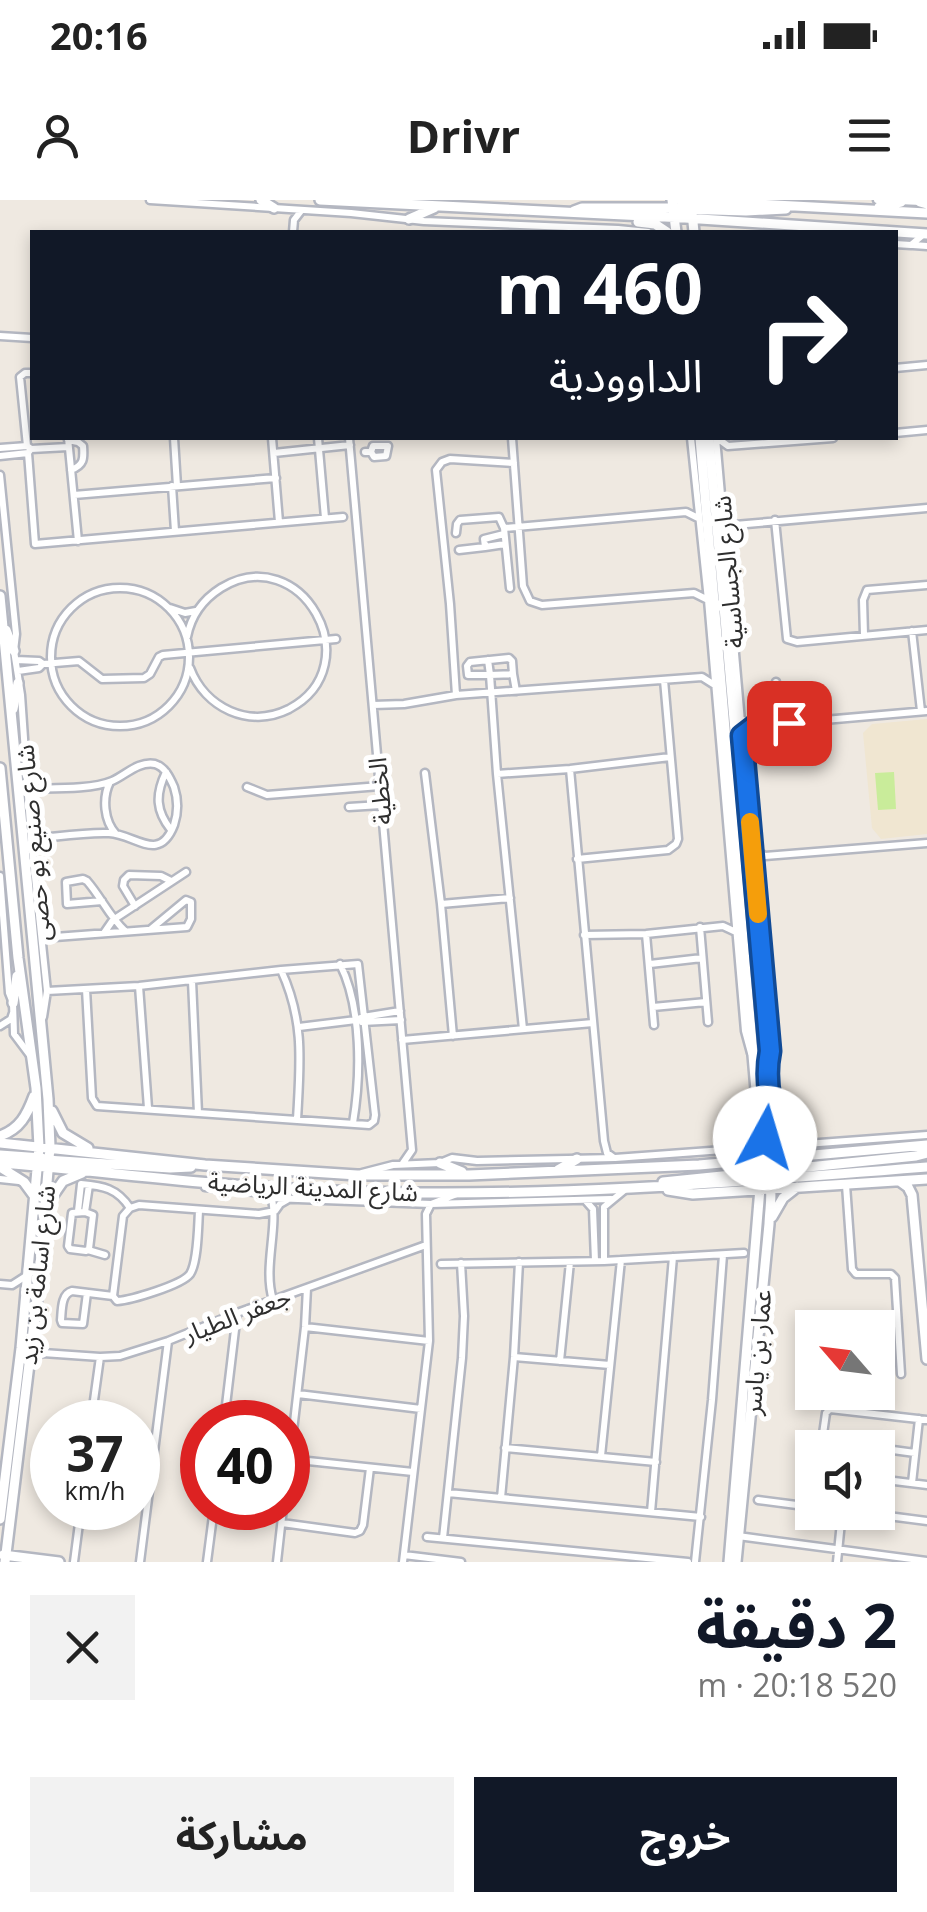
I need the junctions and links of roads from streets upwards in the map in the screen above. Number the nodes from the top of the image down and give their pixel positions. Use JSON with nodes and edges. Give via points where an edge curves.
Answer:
{"nodes":[{"id":1,"x":150,"y":200,"type":"edge"},
{"id":2,"x":260,"y":200,"type":"edge"},
{"id":3,"x":320,"y":200,"type":"edge"},
{"id":4,"x":736,"y":201,"type":"edge"},
{"id":5,"x":901,"y":202,"type":"edge"},
{"id":6,"x":925,"y":203,"type":"edge"},
{"id":7,"x":874,"y":204,"type":"edge"},
{"id":8,"x":438,"y":206,"type":"junction"},
{"id":9,"x":806,"y":206,"type":"junction"},
{"id":10,"x":683,"y":207,"type":"edge"},
{"id":11,"x":278,"y":208,"type":"junction"},
{"id":12,"x":305,"y":210,"type":"junction"},
{"id":13,"x":927,"y":213,"type":"edge"},
{"id":14,"x":567,"y":214,"type":"junction"},
{"id":15,"x":409,"y":219,"type":"junction"},
{"id":16,"x":294,"y":220,"type":"junction"},
{"id":17,"x":728,"y":222,"type":"junction"},
{"id":18,"x":786,"y":225,"type":"junction"},
{"id":19,"x":293,"y":230,"type":"edge"},
{"id":20,"x":628,"y":230,"type":"edge"},
{"id":21,"x":663,"y":230,"type":"edge"},
{"id":22,"x":715,"y":230,"type":"edge"},
{"id":23,"x":794,"y":230,"type":"edge"},
{"id":24,"x":874,"y":230,"type":"edge"},
{"id":25,"x":898,"y":231,"type":"edge"},
{"id":26,"x":926,"y":233,"type":"edge"},
{"id":27,"x":898,"y":244,"type":"edge"},
{"id":28,"x":912,"y":244,"type":"junction"},
{"id":29,"x":927,"y":246,"type":"edge"},
{"id":30,"x":2,"y":337,"type":"edge"},
{"id":31,"x":30,"y":338,"type":"edge"},
{"id":32,"x":927,"y":365,"type":"edge"},
{"id":33,"x":898,"y":368,"type":"edge"},
{"id":34,"x":30,"y":373,"type":"edge"},
{"id":35,"x":927,"y":430,"type":"edge"},
{"id":36,"x":898,"y":432,"type":"edge"},
{"id":37,"x":174,"y":440,"type":"edge"},
{"id":38,"x":272,"y":440,"type":"edge"},
{"id":39,"x":318,"y":440,"type":"edge"},
{"id":40,"x":512,"y":440,"type":"edge"},
{"id":41,"x":691,"y":440,"type":"edge"},
{"id":42,"x":700,"y":440,"type":"edge"},
{"id":43,"x":714,"y":440,"type":"edge"},
{"id":44,"x":714,"y":440,"type":"edge"},
{"id":45,"x":718,"y":440,"type":"edge"},
{"id":46,"x":807,"y":440,"type":"edge"},
{"id":47,"x":68,"y":441,"type":"edge"},
{"id":48,"x":728,"y":446,"type":"junction"},
{"id":49,"x":29,"y":449,"type":"junction"},
{"id":50,"x":358,"y":449,"type":"edge"},
{"id":51,"x":319,"y":450,"type":"junction"},
{"id":52,"x":0,"y":452,"type":"edge"},
{"id":53,"x":274,"y":453,"type":"junction"},
{"id":54,"x":718,"y":456,"type":"junction"},
{"id":55,"x":514,"y":463,"type":"junction"},
{"id":56,"x":71,"y":470,"type":"junction"},
{"id":57,"x":0,"y":474,"type":"edge"},
{"id":58,"x":276,"y":478,"type":"junction"},
{"id":59,"x":174,"y":486,"type":"junction"},
{"id":60,"x":74,"y":495,"type":"junction"},
{"id":61,"x":718,"y":498,"type":"junction"},
{"id":62,"x":697,"y":502,"type":"junction"},
{"id":63,"x":927,"y":508,"type":"edge"},
{"id":64,"x":686,"y":512,"type":"junction"},
{"id":65,"x":343,"y":516,"type":"dead end"},
{"id":66,"x":325,"y":518,"type":"junction"},
{"id":67,"x":724,"y":518,"type":"junction"},
{"id":68,"x":699,"y":519,"type":"junction"},
{"id":69,"x":774,"y":520,"type":"junction"},
{"id":70,"x":280,"y":522,"type":"junction"},
{"id":71,"x":735,"y":524,"type":"junction"},
{"id":72,"x":520,"y":526,"type":"junction"},
{"id":73,"x":175,"y":531,"type":"junction"},
{"id":74,"x":504,"y":531,"type":"junction"},
{"id":75,"x":456,"y":533,"type":"dead end"},
{"id":76,"x":724,"y":535,"type":"junction"},
{"id":77,"x":701,"y":538,"type":"junction"},
{"id":78,"x":78,"y":541,"type":"junction"},
{"id":79,"x":505,"y":544,"type":"junction"},
{"id":80,"x":485,"y":547,"type":"junction"},
{"id":81,"x":459,"y":550,"type":"dead end"},
{"id":82,"x":710,"y":550,"type":"junction"},
{"id":83,"x":723,"y":552,"type":"junction"},
{"id":84,"x":706,"y":582,"type":"junction"},
{"id":85,"x":927,"y":585,"type":"edge"},
{"id":86,"x":510,"y":588,"type":"dead end"},
{"id":87,"x":694,"y":593,"type":"junction"},
{"id":88,"x":0,"y":596,"type":"edge"},
{"id":89,"x":708,"y":600,"type":"junction"},
{"id":90,"x":169,"y":607,"type":"junction"},
{"id":91,"x":197,"y":610,"type":"junction"},
{"id":92,"x":2,"y":621,"type":"edge"},
{"id":93,"x":927,"y":630,"type":"edge"},
{"id":94,"x":912,"y":632,"type":"junction"},
{"id":95,"x":864,"y":635,"type":"junction"},
{"id":96,"x":188,"y":637,"type":"junction"},
{"id":97,"x":336,"y":639,"type":"dead end"},
{"id":98,"x":325,"y":640,"type":"junction"},
{"id":99,"x":718,"y":646,"type":"junction"},
{"id":100,"x":189,"y":651,"type":"junction"},
{"id":101,"x":15,"y":656,"type":"junction"},
{"id":102,"x":488,"y":660,"type":"junction"},
{"id":103,"x":712,"y":661,"type":"junction"},
{"id":104,"x":47,"y":663,"type":"junction"},
{"id":105,"x":190,"y":667,"type":"junction"},
{"id":106,"x":513,"y":674,"type":"junction"},
{"id":107,"x":490,"y":676,"type":"junction"},
{"id":108,"x":18,"y":677,"type":"junction"},
{"id":109,"x":702,"y":677,"type":"junction"},
{"id":110,"x":664,"y":680,"type":"junction"},
{"id":111,"x":776,"y":682,"type":"dead end"},
{"id":112,"x":516,"y":691,"type":"junction"},
{"id":113,"x":203,"y":692,"type":"junction"},
{"id":114,"x":490,"y":694,"type":"junction"},
{"id":115,"x":179,"y":695,"type":"junction"},
{"id":116,"x":456,"y":696,"type":"junction"},
{"id":117,"x":725,"y":697,"type":"junction"},
{"id":118,"x":373,"y":706,"type":"junction"},
{"id":119,"x":924,"y":711,"type":"edge"},
{"id":120,"x":741,"y":719,"type":"junction"},
{"id":121,"x":11,"y":722,"type":"junction"},
{"id":122,"x":782,"y":723,"type":"junction"},
{"id":123,"x":755,"y":726,"type":"junction"},
{"id":124,"x":742,"y":736,"type":"junction"},
{"id":125,"x":670,"y":757,"type":"junction"},
{"id":126,"x":0,"y":768,"type":"edge"},
{"id":127,"x":570,"y":769,"type":"junction"},
{"id":128,"x":166,"y":772,"type":"junction"},
{"id":129,"x":424,"y":773,"type":"dead end"},
{"id":130,"x":497,"y":774,"type":"junction"},
{"id":131,"x":111,"y":781,"type":"junction"},
{"id":132,"x":97,"y":785,"type":"junction"},
{"id":133,"x":380,"y":786,"type":"junction"},
{"id":134,"x":247,"y":787,"type":"dead end"},
{"id":135,"x":27,"y":789,"type":"junction"},
{"id":136,"x":105,"y":792,"type":"junction"},
{"id":137,"x":381,"y":805,"type":"junction"},
{"id":138,"x":349,"y":807,"type":"dead end"},
{"id":139,"x":0,"y":822,"type":"edge"},
{"id":140,"x":108,"y":825,"type":"junction"},
{"id":141,"x":747,"y":827,"type":"junction"},
{"id":142,"x":172,"y":830,"type":"junction"},
{"id":143,"x":101,"y":833,"type":"junction"},
{"id":144,"x":116,"y":834,"type":"junction"},
{"id":145,"x":31,"y":839,"type":"junction"},
{"id":146,"x":6,"y":842,"type":"junction"},
{"id":147,"x":927,"y":843,"type":"edge"},
{"id":148,"x":752,"y":849,"type":"junction"},
{"id":149,"x":765,"y":856,"type":"junction"},
{"id":150,"x":577,"y":859,"type":"junction"},
{"id":151,"x":754,"y":865,"type":"junction"},
{"id":152,"x":186,"y":872,"type":"dead end"},
{"id":153,"x":0,"y":876,"type":"edge"},
{"id":154,"x":171,"y":881,"type":"junction"},
{"id":155,"x":748,"y":886,"type":"junction"},
{"id":156,"x":510,"y":898,"type":"junction"},
{"id":157,"x":102,"y":901,"type":"junction"},
{"id":158,"x":441,"y":904,"type":"junction"},
{"id":159,"x":134,"y":906,"type":"junction"},
{"id":160,"x":736,"y":909,"type":"junction"},
{"id":161,"x":113,"y":920,"type":"junction"},
{"id":162,"x":723,"y":926,"type":"junction"},
{"id":163,"x":700,"y":927,"type":"junction"},
{"id":164,"x":150,"y":930,"type":"junction"},
{"id":165,"x":126,"y":931,"type":"junction"},
{"id":166,"x":104,"y":933,"type":"junction"},
{"id":167,"x":738,"y":933,"type":"junction"},
{"id":168,"x":649,"y":934,"type":"junction"},
{"id":169,"x":584,"y":935,"type":"junction"},
{"id":170,"x":42,"y":938,"type":"junction"},
{"id":171,"x":18,"y":958,"type":"junction"},
{"id":172,"x":702,"y":958,"type":"junction"},
{"id":173,"x":650,"y":960,"type":"junction"},
{"id":174,"x":340,"y":964,"type":"junction"},
{"id":175,"x":280,"y":970,"type":"junction"},
{"id":176,"x":192,"y":981,"type":"junction"},
{"id":177,"x":139,"y":986,"type":"junction"},
{"id":178,"x":86,"y":989,"type":"junction"},
{"id":179,"x":47,"y":990,"type":"junction"},
{"id":180,"x":706,"y":1002,"type":"junction"},
{"id":181,"x":653,"y":1007,"type":"junction"},
{"id":182,"x":13,"y":1008,"type":"junction"},
{"id":183,"x":400,"y":1011,"type":"junction"},
{"id":184,"x":361,"y":1020,"type":"junction"},
{"id":185,"x":401,"y":1020,"type":"junction"},
{"id":186,"x":708,"y":1022,"type":"dead end"},
{"id":187,"x":592,"y":1023,"type":"junction"},
{"id":188,"x":654,"y":1025,"type":"dead end"},
{"id":189,"x":0,"y":1026,"type":"edge"},
{"id":190,"x":299,"y":1027,"type":"junction"},
{"id":191,"x":523,"y":1029,"type":"junction"},
{"id":192,"x":41,"y":1033,"type":"junction"},
{"id":193,"x":14,"y":1034,"type":"junction"},
{"id":194,"x":453,"y":1036,"type":"junction"},
{"id":195,"x":402,"y":1040,"type":"junction"},
{"id":196,"x":754,"y":1056,"type":"junction"},
{"id":197,"x":33,"y":1059,"type":"junction"},
{"id":198,"x":358,"y":1074,"type":"junction"},
{"id":199,"x":371,"y":1076,"type":"junction"},
{"id":200,"x":36,"y":1088,"type":"junction"},
{"id":201,"x":48,"y":1098,"type":"junction"},
{"id":202,"x":148,"y":1108,"type":"junction"},
{"id":203,"x":198,"y":1113,"type":"junction"},
{"id":204,"x":297,"y":1120,"type":"junction"},
{"id":205,"x":353,"y":1123,"type":"junction"},
{"id":206,"x":778,"y":1124,"type":"junction"},
{"id":207,"x":754,"y":1125,"type":"junction"},
{"id":208,"x":927,"y":1135,"type":"edge"},
{"id":209,"x":895,"y":1138,"type":"junction"},
{"id":210,"x":0,"y":1139,"type":"edge"},
{"id":211,"x":604,"y":1141,"type":"junction"},
{"id":212,"x":411,"y":1144,"type":"junction"},
{"id":213,"x":802,"y":1145,"type":"junction"},
{"id":214,"x":927,"y":1145,"type":"edge"},
{"id":215,"x":95,"y":1152,"type":"junction"},
{"id":216,"x":859,"y":1152,"type":"junction"},
{"id":217,"x":927,"y":1153,"type":"edge"},
{"id":218,"x":0,"y":1155,"type":"edge"},
{"id":219,"x":730,"y":1156,"type":"junction"},
{"id":220,"x":44,"y":1158,"type":"junction"},
{"id":221,"x":616,"y":1158,"type":"junction"},
{"id":222,"x":594,"y":1159,"type":"junction"},
{"id":223,"x":577,"y":1160,"type":"junction"},
{"id":224,"x":740,"y":1161,"type":"junction"},
{"id":225,"x":402,"y":1163,"type":"junction"},
{"id":226,"x":427,"y":1163,"type":"junction"},
{"id":227,"x":440,"y":1163,"type":"junction"},
{"id":228,"x":0,"y":1165,"type":"edge"},
{"id":229,"x":206,"y":1165,"type":"junction"},
{"id":230,"x":927,"y":1167,"type":"edge"},
{"id":231,"x":90,"y":1171,"type":"junction"},
{"id":232,"x":552,"y":1173,"type":"junction"},
{"id":233,"x":357,"y":1175,"type":"junction"},
{"id":234,"x":469,"y":1176,"type":"junction"},
{"id":235,"x":824,"y":1176,"type":"junction"},
{"id":236,"x":0,"y":1179,"type":"edge"},
{"id":237,"x":171,"y":1179,"type":"junction"},
{"id":238,"x":925,"y":1180,"type":"edge"},
{"id":239,"x":24,"y":1182,"type":"junction"},
{"id":240,"x":765,"y":1182,"type":"junction"},
{"id":241,"x":902,"y":1182,"type":"junction"},
{"id":242,"x":885,"y":1184,"type":"junction"},
{"id":243,"x":846,"y":1185,"type":"junction"},
{"id":244,"x":799,"y":1186,"type":"junction"},
{"id":245,"x":656,"y":1187,"type":"junction"},
{"id":246,"x":627,"y":1188,"type":"junction"},
{"id":247,"x":641,"y":1188,"type":"junction"},
{"id":248,"x":728,"y":1191,"type":"junction"},
{"id":249,"x":459,"y":1194,"type":"junction"},
{"id":250,"x":912,"y":1196,"type":"junction"},
{"id":251,"x":36,"y":1197,"type":"junction"},
{"id":252,"x":272,"y":1198,"type":"junction"},
{"id":253,"x":290,"y":1199,"type":"junction"},
{"id":254,"x":584,"y":1199,"type":"junction"},
{"id":255,"x":611,"y":1199,"type":"junction"},
{"id":256,"x":410,"y":1202,"type":"junction"},
{"id":257,"x":431,"y":1204,"type":"junction"},
{"id":258,"x":46,"y":1207,"type":"junction"},
{"id":259,"x":130,"y":1208,"type":"junction"},
{"id":260,"x":199,"y":1211,"type":"junction"},
{"id":261,"x":274,"y":1211,"type":"junction"},
{"id":262,"x":82,"y":1212,"type":"junction"},
{"id":263,"x":259,"y":1214,"type":"junction"},
{"id":264,"x":426,"y":1214,"type":"junction"},
{"id":265,"x":758,"y":1218,"type":"junction"},
{"id":266,"x":769,"y":1224,"type":"junction"},
{"id":267,"x":274,"y":1226,"type":"junction"},
{"id":268,"x":426,"y":1244,"type":"junction"},
{"id":269,"x":88,"y":1250,"type":"junction"},
{"id":270,"x":744,"y":1254,"type":"dead end"},
{"id":271,"x":105,"y":1255,"type":"dead end"},
{"id":272,"x":723,"y":1255,"type":"junction"},
{"id":273,"x":673,"y":1257,"type":"junction"},
{"id":274,"x":594,"y":1260,"type":"junction"},
{"id":275,"x":604,"y":1260,"type":"junction"},
{"id":276,"x":621,"y":1260,"type":"junction"},
{"id":277,"x":519,"y":1262,"type":"junction"},
{"id":278,"x":570,"y":1262,"type":"junction"},
{"id":279,"x":441,"y":1264,"type":"dead end"},
{"id":280,"x":461,"y":1264,"type":"junction"},
{"id":281,"x":27,"y":1274,"type":"junction"},
{"id":282,"x":0,"y":1284,"type":"edge"},
{"id":283,"x":12,"y":1285,"type":"junction"},
{"id":284,"x":307,"y":1288,"type":"junction"},
{"id":285,"x":88,"y":1294,"type":"junction"},
{"id":286,"x":112,"y":1296,"type":"junction"},
{"id":287,"x":25,"y":1298,"type":"junction"},
{"id":288,"x":273,"y":1300,"type":"junction"},
{"id":289,"x":238,"y":1314,"type":"junction"},
{"id":290,"x":897,"y":1317,"type":"joint"},
{"id":291,"x":306,"y":1328,"type":"junction"},
{"id":292,"x":429,"y":1341,"type":"junction"},
{"id":293,"x":31,"y":1342,"type":"junction"},
{"id":294,"x":168,"y":1342,"type":"junction"},
{"id":295,"x":43,"y":1353,"type":"junction"},
{"id":296,"x":100,"y":1357,"type":"junction"},
{"id":297,"x":514,"y":1357,"type":"junction"},
{"id":298,"x":927,"y":1359,"type":"edge"},
{"id":299,"x":560,"y":1361,"type":"junction"},
{"id":300,"x":27,"y":1366,"type":"junction"},
{"id":301,"x":610,"y":1366,"type":"junction"},
{"id":302,"x":901,"y":1374,"type":"dead end"},
{"id":303,"x":298,"y":1394,"type":"junction"},
{"id":304,"x":95,"y":1400,"type":"edge"},
{"id":305,"x":227,"y":1400,"type":"edge"},
{"id":306,"x":297,"y":1400,"type":"edge"},
{"id":307,"x":421,"y":1409,"type":"junction"},
{"id":308,"x":12,"y":1418,"type":"junction"},
{"id":309,"x":923,"y":1419,"type":"edge"},
{"id":310,"x":0,"y":1428,"type":"edge"},
{"id":311,"x":824,"y":1430,"type":"edge"},
{"id":312,"x":9,"y":1437,"type":"junction"},
{"id":313,"x":504,"y":1448,"type":"junction"},
{"id":314,"x":895,"y":1450,"type":"edge"},
{"id":315,"x":915,"y":1452,"type":"junction"},
{"id":316,"x":601,"y":1456,"type":"junction"},
{"id":317,"x":310,"y":1461,"type":"edge"},
{"id":318,"x":656,"y":1462,"type":"junction"},
{"id":319,"x":370,"y":1468,"type":"junction"},
{"id":320,"x":413,"y":1472,"type":"junction"},
{"id":321,"x":895,"y":1482,"type":"edge"},
{"id":322,"x":912,"y":1484,"type":"junction"},
{"id":323,"x":927,"y":1485,"type":"edge"},
{"id":324,"x":448,"y":1493,"type":"junction"},
{"id":325,"x":501,"y":1498,"type":"junction"},
{"id":326,"x":758,"y":1500,"type":"dead end"},
{"id":327,"x":795,"y":1505,"type":"edge"},
{"id":328,"x":651,"y":1512,"type":"junction"},
{"id":329,"x":700,"y":1516,"type":"junction"},
{"id":330,"x":895,"y":1517,"type":"edge"},
{"id":331,"x":0,"y":1518,"type":"edge"},
{"id":332,"x":927,"y":1521,"type":"edge"},
{"id":333,"x":310,"y":1526,"type":"edge"},
{"id":334,"x":78,"y":1530,"type":"edge"},
{"id":335,"x":211,"y":1530,"type":"edge"},
{"id":336,"x":281,"y":1530,"type":"edge"},
{"id":337,"x":840,"y":1530,"type":"edge"},
{"id":338,"x":738,"y":1536,"type":"junction"},
{"id":339,"x":427,"y":1537,"type":"dead end"},
{"id":340,"x":443,"y":1538,"type":"junction"},
{"id":341,"x":838,"y":1549,"type":"junction"},
{"id":342,"x":3,"y":1557,"type":"edge"},
{"id":343,"x":403,"y":1558,"type":"edge"},
{"id":344,"x":142,"y":1561,"type":"edge"},
{"id":345,"x":927,"y":1561,"type":"edge"},
{"id":346,"x":59,"y":1562,"type":"edge"},
{"id":347,"x":74,"y":1562,"type":"edge"},
{"id":348,"x":207,"y":1562,"type":"edge"},
{"id":349,"x":276,"y":1562,"type":"edge"},
{"id":350,"x":461,"y":1562,"type":"edge"},
{"id":351,"x":692,"y":1562,"type":"edge"},
{"id":352,"x":730,"y":1562,"type":"edge"},
{"id":353,"x":836,"y":1562,"type":"edge"}],
"edges":[{"from":1,"to":11,"type":"street"},
{"from":2,"to":11,"type":"street"},
{"from":3,"to":8,"type":"street"},
{"from":4,"to":9,"type":"street"},
{"from":4,"to":10,"type":"street"},
{"from":5,"to":6,"type":"street"},
{"from":5,"to":7,"type":"street"},
{"from":7,"to":9,"type":"street"},
{"from":7,"to":13,"type":"street"},
{"from":8,"to":14,"type":"street"},
{"from":8,"to":15,"type":"street"},
{"from":9,"to":10,"type":"street"},
{"from":10,"to":14,"type":"street","via":[[582,208]]},
{"from":10,"to":17,"type":"street"},
{"from":11,"to":12,"type":"street"},
{"from":11,"to":16,"type":"street"},
{"from":12,"to":15,"type":"street"},
{"from":12,"to":16,"type":"street"},
{"from":14,"to":21,"type":"street"},
{"from":15,"to":20,"type":"street"},
{"from":16,"to":19,"type":"street"},
{"from":17,"to":18,"type":"street"},
{"from":17,"to":22,"type":"street"},
{"from":18,"to":23,"type":"street"},
{"from":18,"to":24,"type":"street"},
{"from":25,"to":26,"type":"street"},
{"from":26,"to":28,"type":"street"},
{"from":27,"to":28,"type":"street"},
{"from":28,"to":29,"type":"street"},
{"from":30,"to":31,"type":"street"},
{"from":32,"to":33,"type":"street"},
{"from":34,"to":49,"type":"street","via":[[20,377]]},
{"from":35,"to":36,"type":"street"},
{"from":37,"to":59,"type":"street"},
{"from":38,"to":53,"type":"street"},
{"from":39,"to":51,"type":"street"},
{"from":40,"to":55,"type":"street"},
{"from":41,"to":62,"type":"street","name":"شارع الجساسية"},
{"from":42,"to":82,"type":"street","name":"شارع الجساسية"},
{"from":43,"to":54,"type":"street","name":"شارع الجساسية"},
{"from":44,"to":61,"type":"street","name":"شارع الجساسية"},
{"from":45,"to":48,"type":"street"},
{"from":46,"to":48,"type":"street"},
{"from":47,"to":49,"type":"street"},
{"from":47,"to":56,"type":"street"},
{"from":47,"to":56,"type":"street","via":[[83,446],[83,462]]},
{"from":48,"to":54,"type":"street"},
{"from":49,"to":52,"type":"street"},
{"from":49,"to":78,"type":"street","via":[[33,541]]},
{"from":50,"to":51,"type":"street"},
{"from":50,"to":118,"type":"street","name":"الخطية"},
{"from":51,"to":53,"type":"street"},
{"from":51,"to":66,"type":"street"},
{"from":53,"to":58,"type":"street"},
{"from":54,"to":61,"type":"street","name":"شارع الجساسية"},
{"from":55,"to":72,"type":"street"},
{"from":55,"to":116,"type":"street","via":[[450,459],[436,470]]},
{"from":56,"to":60,"type":"street"},
{"from":57,"to":101,"type":"street","name":"شارع صنيع بو حصى"},
{"from":58,"to":59,"type":"street"},
{"from":58,"to":70,"type":"street"},
{"from":59,"to":60,"type":"street"},
{"from":59,"to":73,"type":"street"},
{"from":60,"to":78,"type":"street"},
{"from":61,"to":67,"type":"street","name":"شارع الجساسية"},
{"from":61,"to":83,"type":"street","name":"شارع الجساسية"},
{"from":62,"to":64,"type":"street"},
{"from":62,"to":68,"type":"street","name":"شارع الجساسية"},
{"from":63,"to":69,"type":"street"},
{"from":64,"to":68,"type":"street"},
{"from":64,"to":72,"type":"street"},
{"from":65,"to":66,"type":"street"},
{"from":66,"to":70,"type":"street"},
{"from":67,"to":71,"type":"street"},
{"from":67,"to":76,"type":"street","name":"شارع الجساسية"},
{"from":68,"to":77,"type":"street","name":"شارع الجساسية"},
{"from":69,"to":71,"type":"street"},
{"from":69,"to":95,"type":"street","via":[[787,638]]},
{"from":70,"to":73,"type":"street"},
{"from":71,"to":76,"type":"street"},
{"from":72,"to":74,"type":"street"},
{"from":72,"to":87,"type":"street","via":[[523,586],[535,605]]},
{"from":73,"to":78,"type":"street"},
{"from":74,"to":75,"type":"street","via":[[498,517],[460,520]]},
{"from":74,"to":79,"type":"street"},
{"from":74,"to":80,"type":"street","via":[[484,537]]},
{"from":76,"to":83,"type":"street","name":"شارع الجساسية"},
{"from":77,"to":82,"type":"street"},
{"from":77,"to":84,"type":"street","name":"شارع الجساسية"},
{"from":79,"to":80,"type":"street"},
{"from":79,"to":86,"type":"street"},
{"from":80,"to":81,"type":"street"},
{"from":82,"to":99,"type":"street","name":"شارع الجساسية"},
{"from":83,"to":117,"type":"street","name":"شارع الجساسية"},
{"from":84,"to":87,"type":"street"},
{"from":84,"to":89,"type":"street","name":"شارع الجساسية"},
{"from":85,"to":95,"type":"street","via":[[867,590]]},
{"from":87,"to":89,"type":"street"},
{"from":88,"to":92,"type":"street","name":"شارع صنيع بو حصى"},
{"from":89,"to":103,"type":"street","name":"شارع الجساسية"},
{"from":90,"to":91,"type":"street","via":[[185,614]]},
{"from":90,"to":96,"type":"street"},
{"from":90,"to":104,"type":"street","via":[[140,590],[91,594],[65,615]]},
{"from":91,"to":96,"type":"street"},
{"from":91,"to":98,"type":"street","via":[[230,582],[275,580],[315,608]]},
{"from":92,"to":101,"type":"street"},
{"from":92,"to":121,"type":"street","name":"شارع صنيع بو حصى"},
{"from":93,"to":94,"type":"street"},
{"from":94,"to":95,"type":"street"},
{"from":94,"to":119,"type":"street"},
{"from":96,"to":100,"type":"street"},
{"from":97,"to":98,"type":"street"},
{"from":98,"to":100,"type":"street"},
{"from":98,"to":113,"type":"street","via":[[322,671],[312,689],[284,712],[240,716]]},
{"from":99,"to":103,"type":"street"},
{"from":99,"to":117,"type":"street","name":"شارع الجساسية"},
{"from":100,"to":104,"type":"street","via":[[163,654],[144,678],[102,679],[79,661]]},
{"from":100,"to":105,"type":"street"},
{"from":101,"to":104,"type":"street"},
{"from":101,"to":108,"type":"street","name":"شارع صنيع بو حصى"},
{"from":102,"to":106,"type":"street","via":[[509,658]]},
{"from":102,"to":107,"type":"street"},
{"from":102,"to":107,"type":"street","via":[[470,662],[468,675]]},
{"from":103,"to":109,"type":"street"},
{"from":103,"to":117,"type":"street","name":"شارع الجساسية"},
{"from":104,"to":108,"type":"street"},
{"from":104,"to":115,"type":"street","via":[[72,708],[101,724],[134,726]]},
{"from":105,"to":113,"type":"street"},
{"from":105,"to":115,"type":"street"},
{"from":106,"to":107,"type":"street"},
{"from":106,"to":112,"type":"street"},
{"from":107,"to":114,"type":"street"},
{"from":108,"to":121,"type":"street"},
{"from":108,"to":135,"type":"street","name":"شارع صنيع بو حصى"},
{"from":109,"to":110,"type":"street"},
{"from":109,"to":117,"type":"street"},
{"from":110,"to":112,"type":"street"},
{"from":110,"to":125,"type":"street"},
{"from":111,"to":122,"type":"street"},
{"from":112,"to":114,"type":"street"},
{"from":113,"to":115,"type":"street"},
{"from":114,"to":116,"type":"street"},
{"from":114,"to":130,"type":"street"},
{"from":116,"to":118,"type":"street"},
{"from":117,"to":120,"type":"street","name":"شارع الجساسية"},
{"from":117,"to":141,"type":"street","name":"شارع الجساسية"},
{"from":117,"to":155,"type":"street","name":"شارع الجساسية"},
{"from":117,"to":160,"type":"street","name":"شارع الجساسية"},
{"from":118,"to":133,"type":"street","name":"الخطية"},
{"from":119,"to":122,"type":"street"},
{"from":120,"to":123,"type":"street"},
{"from":120,"to":124,"type":"street","name":"شارع الجساسية"},
{"from":121,"to":192,"type":"street","name":"شارع صنيع بو حصى"},
{"from":122,"to":123,"type":"street"},
{"from":123,"to":124,"type":"street"},
{"from":124,"to":141,"type":"street","name":"شارع الجساسية"},
{"from":125,"to":127,"type":"street"},
{"from":125,"to":150,"type":"street","via":[[676,844]]},
{"from":126,"to":146,"type":"street","name":"شارع صنيع بو حصى"},
{"from":127,"to":130,"type":"street"},
{"from":127,"to":150,"type":"street"},
{"from":128,"to":131,"type":"street","via":[[142,764]]},
{"from":128,"to":142,"type":"street","via":[[178,801]]},
{"from":128,"to":142,"type":"street","via":[[157,804]]},
{"from":129,"to":158,"type":"street"},
{"from":130,"to":156,"type":"street"},
{"from":131,"to":132,"type":"street"},
{"from":131,"to":136,"type":"street"},
{"from":132,"to":135,"type":"street"},
{"from":132,"to":136,"type":"street"},
{"from":133,"to":134,"type":"street","via":[[267,795]]},
{"from":133,"to":137,"type":"street","name":"الخطية"},
{"from":135,"to":145,"type":"street","name":"شارع صنيع بو حصى"},
{"from":136,"to":140,"type":"street"},
{"from":137,"to":138,"type":"street"},
{"from":137,"to":183,"type":"street","name":"الخطية"},
{"from":139,"to":146,"type":"street"},
{"from":140,"to":143,"type":"street"},
{"from":140,"to":144,"type":"street"},
{"from":141,"to":148,"type":"street","name":"شارع الجساسية"},
{"from":141,"to":155,"type":"street","name":"شارع الجساسية"},
{"from":142,"to":144,"type":"street","via":[[150,846]]},
{"from":143,"to":144,"type":"street"},
{"from":143,"to":145,"type":"street"},
{"from":145,"to":170,"type":"street","name":"شارع صنيع بو حصى"},
{"from":146,"to":171,"type":"street","name":"شارع صنيع بو حصى"},
{"from":147,"to":149,"type":"street"},
{"from":148,"to":149,"type":"street"},
{"from":148,"to":151,"type":"street","name":"شارع الجساسية"},
{"from":149,"to":151,"type":"street"},
{"from":150,"to":169,"type":"street"},
{"from":151,"to":155,"type":"street","name":"شارع الجساسية"},
{"from":152,"to":154,"type":"street"},
{"from":153,"to":182,"type":"street","name":"شارع صنيع بو حصى"},
{"from":154,"to":159,"type":"street"},
{"from":154,"to":159,"type":"street","via":[[128,875],[124,886]]},
{"from":155,"to":160,"type":"street"},
{"from":155,"to":196,"type":"street","name":"شارع الجساسية"},
{"from":155,"to":206,"type":"street","name":"شارع الجساسية","via":[[769,1095]]},
{"from":156,"to":158,"type":"street"},
{"from":156,"to":191,"type":"street"},
{"from":157,"to":157,"type":"street","via":[[83,879],[66,882],[67,904]]},
{"from":157,"to":161,"type":"street"},
{"from":158,"to":194,"type":"street"},
{"from":159,"to":161,"type":"street"},
{"from":160,"to":162,"type":"street"},
{"from":160,"to":167,"type":"street","name":"شارع الجساسية"},
{"from":161,"to":165,"type":"street"},
{"from":161,"to":166,"type":"street"},
{"from":162,"to":163,"type":"street"},
{"from":162,"to":167,"type":"street"},
{"from":163,"to":168,"type":"street"},
{"from":163,"to":172,"type":"street"},
{"from":164,"to":164,"type":"street","via":[[187,927],[191,902],[186,900]]},
{"from":164,"to":165,"type":"street"},
{"from":165,"to":166,"type":"street"},
{"from":166,"to":170,"type":"street"},
{"from":167,"to":196,"type":"street","name":"شارع الجساسية","via":[[746,1042]]},
{"from":168,"to":169,"type":"street"},
{"from":168,"to":173,"type":"street"},
{"from":169,"to":187,"type":"street"},
{"from":170,"to":179,"type":"street","name":"شارع صنيع بو حصى"},
{"from":171,"to":182,"type":"street"},
{"from":171,"to":197,"type":"street","name":"شارع صنيع بو حصى"},
{"from":172,"to":173,"type":"street"},
{"from":172,"to":180,"type":"street"},
{"from":173,"to":181,"type":"street"},
{"from":174,"to":175,"type":"street"},
{"from":174,"to":184,"type":"street"},
{"from":174,"to":184,"type":"street","via":[[359,966]]},
{"from":175,"to":176,"type":"street"},
{"from":175,"to":190,"type":"street"},
{"from":176,"to":177,"type":"street"},
{"from":176,"to":203,"type":"street"},
{"from":177,"to":178,"type":"street"},
{"from":177,"to":202,"type":"street"},
{"from":178,"to":179,"type":"street"},
{"from":178,"to":202,"type":"street","via":[[94,1104]]},
{"from":179,"to":192,"type":"street","name":"شارع صنيع بو حصى"},
{"from":180,"to":181,"type":"street"},
{"from":180,"to":186,"type":"street"},
{"from":181,"to":188,"type":"street"},
{"from":182,"to":189,"type":"street"},
{"from":182,"to":193,"type":"street","name":"شارع صنيع بو حصى"},
{"from":183,"to":184,"type":"street"},
{"from":183,"to":185,"type":"street","name":"الخطية"},
{"from":184,"to":185,"type":"street"},
{"from":184,"to":190,"type":"street"},
{"from":184,"to":198,"type":"street"},
{"from":184,"to":199,"type":"street"},
{"from":185,"to":195,"type":"street","name":"الخطية"},
{"from":187,"to":191,"type":"street"},
{"from":187,"to":211,"type":"street"},
{"from":189,"to":193,"type":"street"},
{"from":190,"to":204,"type":"street"},
{"from":191,"to":194,"type":"street"},
{"from":192,"to":201,"type":"street","name":"شارع صنيع بو حصى"},
{"from":193,"to":197,"type":"street"},
{"from":194,"to":195,"type":"street"},
{"from":195,"to":212,"type":"street","name":"الخطية"},
{"from":196,"to":207,"type":"street","name":"شارع الجساسية"},
{"from":197,"to":200,"type":"street","name":"شارع صنيع بو حصى"},
{"from":198,"to":199,"type":"street"},
{"from":198,"to":205,"type":"street"},
{"from":199,"to":205,"type":"street","via":[[374,1121]]},
{"from":200,"to":210,"type":"street","via":[[22,1122]]},
{"from":200,"to":220,"type":"street","name":"شارع صنيع بو حصى"},
{"from":201,"to":215,"type":"street","via":[[63,1133]]},
{"from":201,"to":220,"type":"street","name":"شارع صنيع بو حصى"},
{"from":202,"to":203,"type":"street"},
{"from":203,"to":204,"type":"street"},
{"from":204,"to":205,"type":"street"},
{"from":206,"to":207,"type":"street","via":[[765,1138]]},
{"from":206,"to":213,"type":"street"},
{"from":207,"to":219,"type":"street"},
{"from":208,"to":209,"type":"street","name":"شارع المدينة الرياضية"},
{"from":209,"to":213,"type":"street","name":"شارع المدينة الرياضية"},
{"from":209,"to":216,"type":"street"},
{"from":210,"to":220,"type":"street","name":"شارع المدينة الرياضية"},
{"from":211,"to":221,"type":"street"},
{"from":211,"to":222,"type":"street"},
{"from":212,"to":225,"type":"street"},
{"from":212,"to":226,"type":"street"},
{"from":213,"to":219,"type":"street","name":"شارع المدينة الرياضية"},
{"from":214,"to":216,"type":"street","name":"شارع المدينة الرياضية"},
{"from":215,"to":220,"type":"street","name":"شارع المدينة الرياضية"},
{"from":215,"to":229,"type":"street","name":"شارع المدينة الرياضية"},
{"from":216,"to":224,"type":"street","name":"شارع المدينة الرياضية"},
{"from":217,"to":240,"type":"street"},
{"from":218,"to":220,"type":"street"},
{"from":219,"to":221,"type":"street","name":"شارع المدينة الرياضية"},
{"from":219,"to":224,"type":"street","name":"شارع المدينة الرياضية"},
{"from":219,"to":232,"type":"street","name":"شارع المدينة الرياضية"},
{"from":219,"to":247,"type":"street","via":[[734,1175]]},
{"from":220,"to":228,"type":"street","name":"شارع المدينة الرياضية"},
{"from":220,"to":229,"type":"street"},
{"from":220,"to":231,"type":"street","name":"شارع المدينة الرياضية"},
{"from":220,"to":251,"type":"street","name":"شارع اسامة بن زيد"},
{"from":220,"to":258,"type":"street","name":"شارع اسامة بن زيد"},
{"from":221,"to":222,"type":"street","name":"شارع المدينة الرياضية"},
{"from":222,"to":223,"type":"street","name":"شارع المدينة الرياضية"},
{"from":223,"to":227,"type":"street","name":"شارع المدينة الرياضية"},
{"from":223,"to":232,"type":"street"},
{"from":224,"to":240,"type":"street","via":[[751,1163]]},
{"from":225,"to":226,"type":"street","name":"شارع المدينة الرياضية"},
{"from":225,"to":233,"type":"street","name":"شارع المدينة الرياضية"},
{"from":226,"to":227,"type":"street","name":"شارع المدينة الرياضية"},
{"from":227,"to":234,"type":"street"},
{"from":228,"to":239,"type":"street"},
{"from":229,"to":233,"type":"street","name":"شارع المدينة الرياضية"},
{"from":230,"to":235,"type":"street","name":"شارع المدينة الرياضية"},
{"from":231,"to":237,"type":"street","name":"شارع المدينة الرياضية"},
{"from":231,"to":258,"type":"street","via":[[62,1181]]},
{"from":232,"to":234,"type":"street","name":"شارع المدينة الرياضية"},
{"from":233,"to":234,"type":"street","name":"شارع المدينة الرياضية"},
{"from":235,"to":240,"type":"street","name":"شارع المدينة الرياضية"},
{"from":235,"to":242,"type":"street"},
{"from":236,"to":239,"type":"street"},
{"from":237,"to":249,"type":"street","name":"شارع المدينة الرياضية"},
{"from":237,"to":252,"type":"street","name":"شارع المدينة الرياضية"},
{"from":238,"to":241,"type":"street","name":"شارع المدينة الرياضية"},
{"from":238,"to":250,"type":"street"},
{"from":239,"to":251,"type":"street"},
{"from":240,"to":244,"type":"street","name":"شارع المدينة الرياضية"},
{"from":240,"to":245,"type":"street","name":"شارع المدينة الرياضية"},
{"from":240,"to":248,"type":"street"},
{"from":240,"to":265,"type":"street","name":"عمار بن ياسر"},
{"from":240,"to":266,"type":"street","name":"عمار بن ياسر"},
{"from":241,"to":242,"type":"street","name":"شارع المدينة الرياضية"},
{"from":241,"to":250,"type":"street"},
{"from":242,"to":243,"type":"street","name":"شارع المدينة الرياضية"},
{"from":243,"to":244,"type":"street","name":"شارع المدينة الرياضية"},
{"from":243,"to":290,"type":"street","via":[[852,1269],[895,1278]]},
{"from":244,"to":266,"type":"street","via":[[783,1198]]},
{"from":245,"to":247,"type":"street","name":"شارع المدينة الرياضية"},
{"from":245,"to":248,"type":"street","via":[[688,1194]]},
{"from":246,"to":247,"type":"street","name":"شارع المدينة الرياضية"},
{"from":246,"to":249,"type":"street","name":"شارع المدينة الرياضية"},
{"from":246,"to":255,"type":"street"},
{"from":248,"to":265,"type":"street","via":[[750,1200]]},
{"from":249,"to":257,"type":"street"},
{"from":250,"to":298,"type":"street"},
{"from":251,"to":281,"type":"street","name":"شارع اسامة بن زيد"},
{"from":252,"to":253,"type":"street","name":"شارع المدينة الرياضية"},
{"from":252,"to":261,"type":"street"},
{"from":253,"to":256,"type":"street","name":"شارع المدينة الرياضية"},
{"from":253,"to":261,"type":"street"},
{"from":254,"to":255,"type":"street","name":"شارع المدينة الرياضية"},
{"from":254,"to":257,"type":"street","name":"شارع المدينة الرياضية"},
{"from":254,"to":274,"type":"street","via":[[594,1209]]},
{"from":255,"to":275,"type":"street","via":[[603,1210]]},
{"from":256,"to":257,"type":"street","name":"شارع المدينة الرياضية"},
{"from":256,"to":264,"type":"street"},
{"from":257,"to":264,"type":"street"},
{"from":258,"to":293,"type":"street","name":"شارع اسامة بن زيد"},
{"from":259,"to":260,"type":"street"},
{"from":259,"to":262,"type":"street","via":[[116,1192],[85,1185]]},
{"from":259,"to":286,"type":"street","via":[[123,1216]]},
{"from":260,"to":263,"type":"street"},
{"from":260,"to":286,"type":"street","via":[[189,1276],[121,1301]]},
{"from":261,"to":263,"type":"street"},
{"from":261,"to":267,"type":"street"},
{"from":262,"to":269,"type":"street","via":[[93,1215]]},
{"from":262,"to":269,"type":"street","via":[[72,1213],[68,1246]]},
{"from":263,"to":267,"type":"street"},
{"from":264,"to":268,"type":"street"},
{"from":265,"to":352,"type":"street","name":"عمار بن ياسر"},
{"from":266,"to":338,"type":"street","name":"عمار بن ياسر"},
{"from":267,"to":288,"type":"street"},
{"from":268,"to":284,"type":"street","name":"جعفر الطيار"},
{"from":268,"to":292,"type":"street"},
{"from":269,"to":271,"type":"street"},
{"from":270,"to":272,"type":"street"},
{"from":272,"to":273,"type":"street"},
{"from":272,"to":329,"type":"street"},
{"from":273,"to":276,"type":"street"},
{"from":273,"to":318,"type":"street"},
{"from":274,"to":275,"type":"street"},
{"from":274,"to":278,"type":"street"},
{"from":275,"to":276,"type":"street"},
{"from":276,"to":301,"type":"street"},
{"from":277,"to":278,"type":"street"},
{"from":277,"to":280,"type":"street"},
{"from":277,"to":297,"type":"street"},
{"from":278,"to":299,"type":"street"},
{"from":279,"to":280,"type":"street"},
{"from":280,"to":324,"type":"street","via":[[462,1358]]},
{"from":281,"to":283,"type":"street"},
{"from":281,"to":287,"type":"street","name":"شارع اسامة بن زيد"},
{"from":282,"to":283,"type":"street"},
{"from":283,"to":287,"type":"street"},
{"from":284,"to":288,"type":"street","name":"جعفر الطيار"},
{"from":284,"to":291,"type":"street"},
{"from":285,"to":285,"type":"street","via":[[64,1295],[63,1324],[83,1324]]},
{"from":285,"to":286,"type":"street"},
{"from":287,"to":308,"type":"street","name":"شارع اسامة بن زيد"},
{"from":288,"to":289,"type":"street","name":"جعفر الطيار"},
{"from":289,"to":294,"type":"street","name":"جعفر الطيار"},
{"from":289,"to":305,"type":"street"},
{"from":290,"to":302,"type":"street"},
{"from":291,"to":292,"type":"street"},
{"from":291,"to":303,"type":"street"},
{"from":292,"to":307,"type":"street"},
{"from":293,"to":295,"type":"street"},
{"from":293,"to":300,"type":"street","name":"شارع اسامة بن زيد"},
{"from":294,"to":296,"type":"street","name":"جعفر الطيار"},
{"from":294,"to":344,"type":"street"},
{"from":295,"to":296,"type":"street","name":"جعفر الطيار"},
{"from":295,"to":300,"type":"street"},
{"from":296,"to":304,"type":"street"},
{"from":297,"to":299,"type":"street"},
{"from":297,"to":313,"type":"street"},
{"from":299,"to":301,"type":"street"},
{"from":300,"to":342,"type":"street","name":"شارع اسامة بن زيد"},
{"from":301,"to":316,"type":"street"},
{"from":303,"to":306,"type":"street"},
{"from":303,"to":307,"type":"street"},
{"from":307,"to":320,"type":"street"},
{"from":308,"to":310,"type":"street"},
{"from":308,"to":312,"type":"street","name":"شارع اسامة بن زيد"},
{"from":309,"to":311,"type":"street","via":[[830,1410]]},
{"from":309,"to":315,"type":"street"},
{"from":310,"to":312,"type":"street"},
{"from":312,"to":331,"type":"street","name":"شارع اسامة بن زيد"},
{"from":313,"to":316,"type":"street"},
{"from":313,"to":325,"type":"street"},
{"from":314,"to":315,"type":"street"},
{"from":315,"to":322,"type":"street"},
{"from":316,"to":318,"type":"street"},
{"from":317,"to":319,"type":"street"},
{"from":318,"to":328,"type":"street"},
{"from":319,"to":320,"type":"street"},
{"from":319,"to":333,"type":"street","via":[[360,1530]]},
{"from":320,"to":343,"type":"street"},
{"from":321,"to":322,"type":"street"},
{"from":322,"to":323,"type":"street"},
{"from":324,"to":325,"type":"street"},
{"from":324,"to":340,"type":"street"},
{"from":325,"to":328,"type":"street"},
{"from":326,"to":327,"type":"street"},
{"from":328,"to":329,"type":"street"},
{"from":329,"to":351,"type":"street"},
{"from":330,"to":332,"type":"street"},
{"from":334,"to":347,"type":"street"},
{"from":335,"to":348,"type":"street"},
{"from":336,"to":349,"type":"street"},
{"from":337,"to":341,"type":"street"},
{"from":338,"to":341,"type":"street"},
{"from":338,"to":352,"type":"street","name":"عمار بن ياسر"},
{"from":339,"to":340,"type":"street"},
{"from":340,"to":351,"type":"street"},
{"from":341,"to":345,"type":"street"},
{"from":341,"to":353,"type":"street"},
{"from":342,"to":346,"type":"street"},
{"from":343,"to":350,"type":"street"}]}
